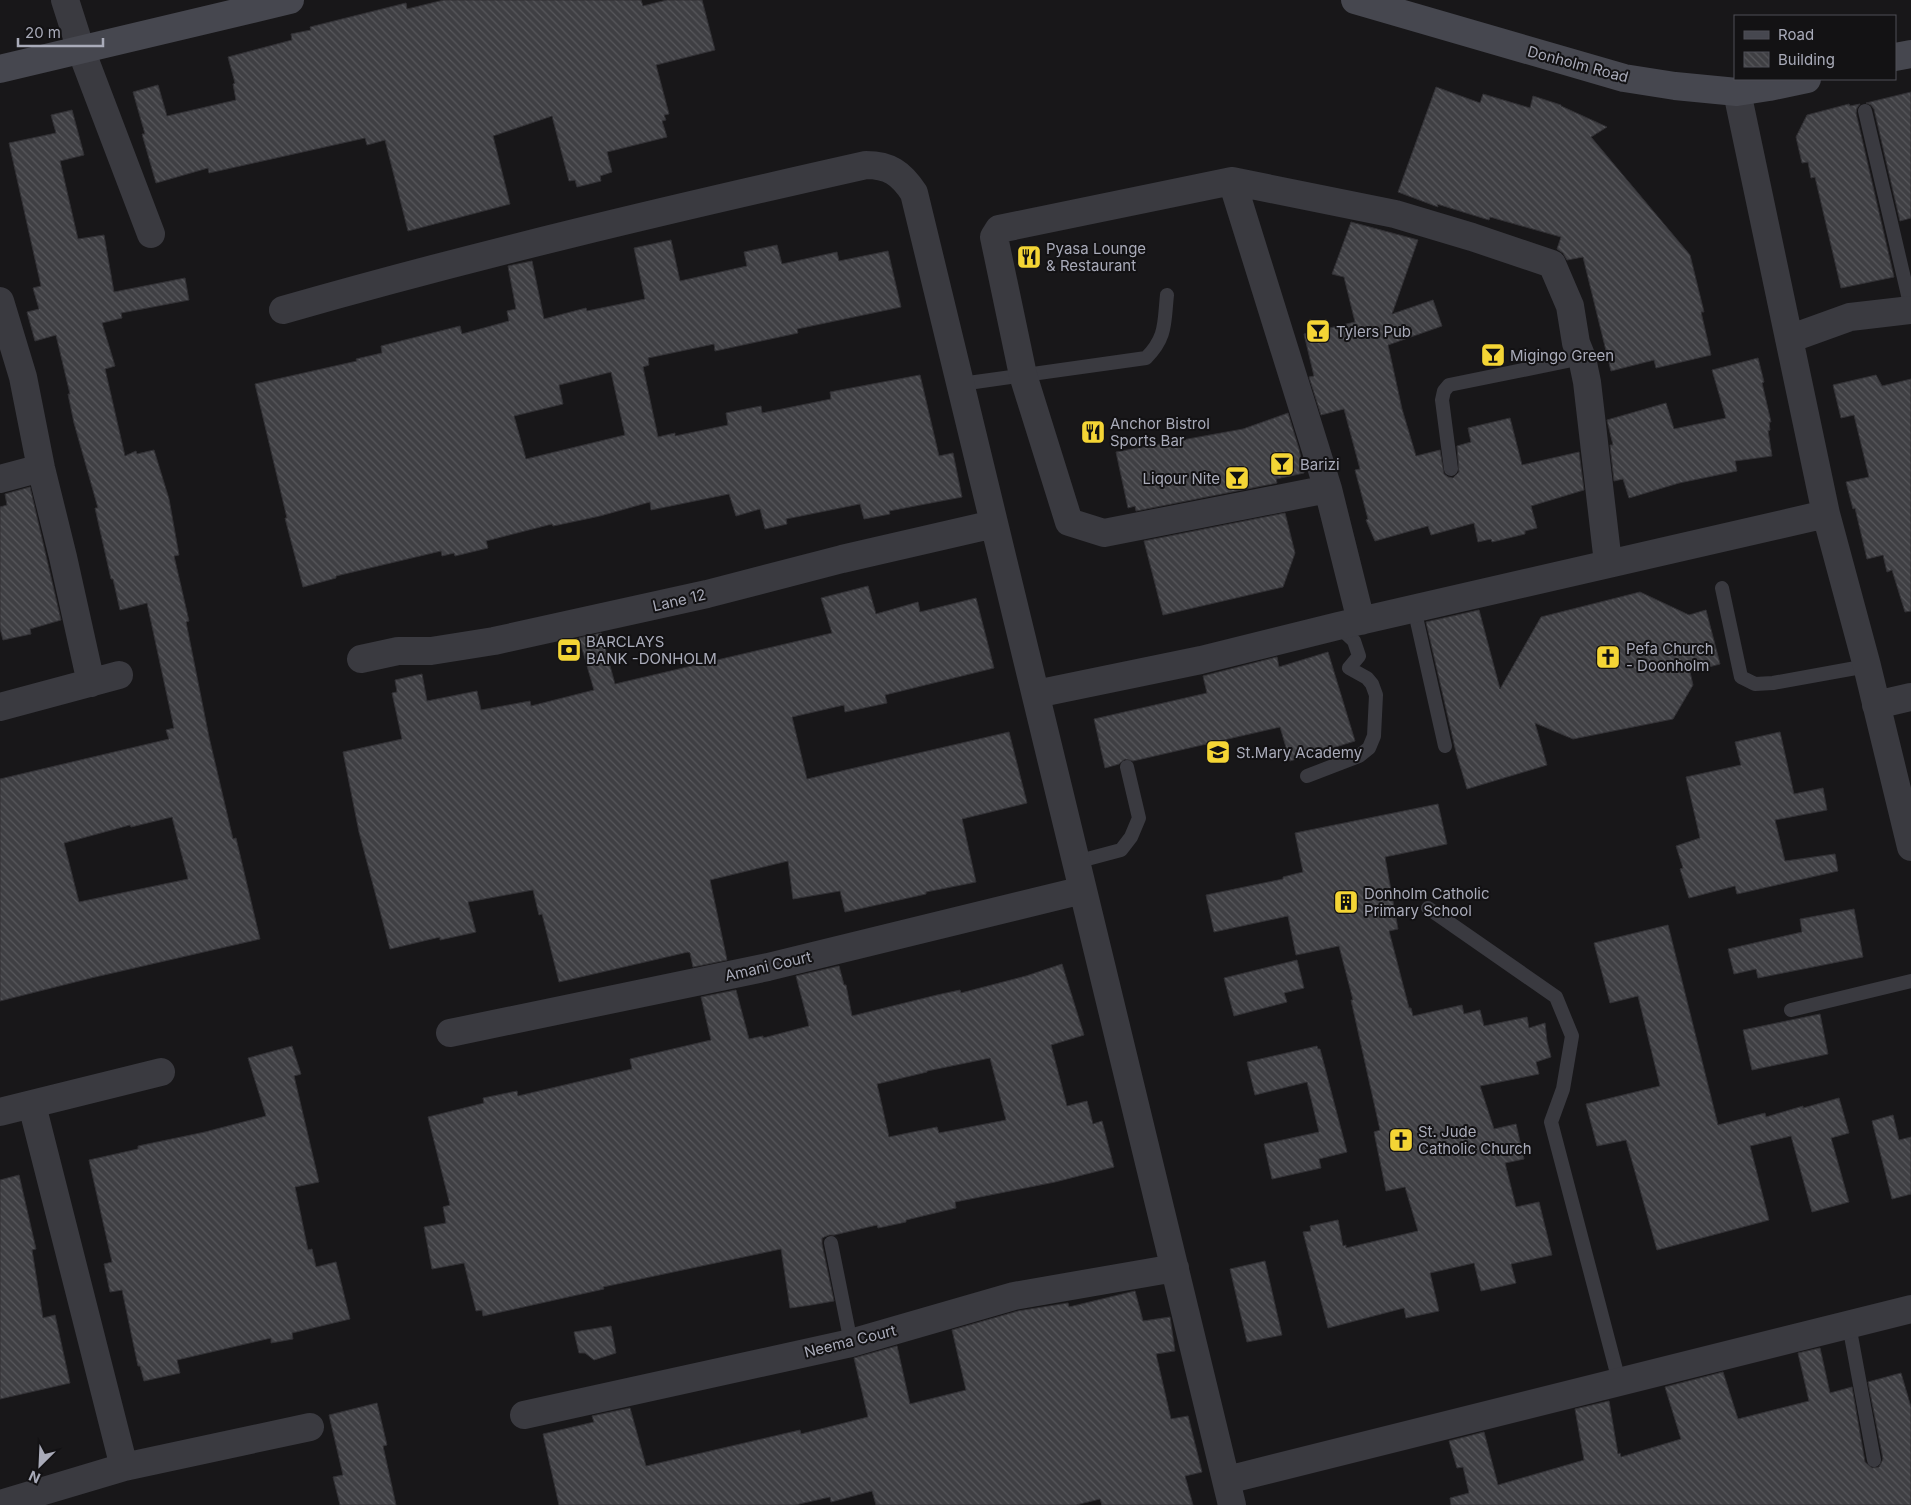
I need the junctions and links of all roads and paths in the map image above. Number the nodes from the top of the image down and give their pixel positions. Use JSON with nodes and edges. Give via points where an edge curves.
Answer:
{"nodes":[{"id":1,"x":65,"y":0,"type":"edge"},
{"id":2,"x":290,"y":0,"type":"edge"},
{"id":3,"x":1355,"y":0,"type":"edge"},
{"id":4,"x":81,"y":50,"type":"junction"},
{"id":5,"x":1911,"y":54,"type":"edge"},
{"id":6,"x":1896,"y":57,"type":"edge"},
{"id":7,"x":0,"y":70,"type":"edge"},
{"id":8,"x":1802,"y":80,"type":"edge"},
{"id":9,"x":1737,"y":92,"type":"junction"},
{"id":10,"x":1866,"y":111,"type":"dead end"},
{"id":11,"x":1232,"y":181,"type":"junction"},
{"id":12,"x":151,"y":234,"type":"dead end"},
{"id":13,"x":1167,"y":295,"type":"dead end"},
{"id":14,"x":0,"y":300,"type":"edge"},
{"id":15,"x":1911,"y":309,"type":"edge"},
{"id":16,"x":283,"y":310,"type":"dead end"},
{"id":17,"x":1789,"y":339,"type":"junction"},
{"id":18,"x":1582,"y":358,"type":"junction"},
{"id":19,"x":1022,"y":375,"type":"junction"},
{"id":20,"x":961,"y":384,"type":"junction"},
{"id":21,"x":42,"y":468,"type":"junction"},
{"id":22,"x":1451,"y":468,"type":"dead end"},
{"id":23,"x":0,"y":478,"type":"edge"},
{"id":24,"x":1328,"y":489,"type":"junction"},
{"id":25,"x":1826,"y":514,"type":"junction"},
{"id":26,"x":994,"y":524,"type":"junction"},
{"id":27,"x":1608,"y":563,"type":"junction"},
{"id":28,"x":1722,"y":588,"type":"dead end"},
{"id":29,"x":1414,"y":608,"type":"junction"},
{"id":30,"x":1349,"y":623,"type":"junction"},
{"id":31,"x":361,"y":659,"type":"dead end"},
{"id":32,"x":1867,"y":666,"type":"junction"},
{"id":33,"x":119,"y":675,"type":"dead end"},
{"id":34,"x":91,"y":683,"type":"junction"},
{"id":35,"x":1036,"y":694,"type":"junction"},
{"id":36,"x":1911,"y":697,"type":"edge"},
{"id":37,"x":1876,"y":705,"type":"junction"},
{"id":38,"x":0,"y":707,"type":"edge"},
{"id":39,"x":1445,"y":746,"type":"dead end"},
{"id":40,"x":1127,"y":767,"type":"dead end"},
{"id":41,"x":1307,"y":776,"type":"dead end"},
{"id":42,"x":1911,"y":847,"type":"edge"},
{"id":43,"x":1076,"y":862,"type":"junction"},
{"id":44,"x":1083,"y":890,"type":"junction"},
{"id":45,"x":1428,"y":908,"type":"dead end"},
{"id":46,"x":1911,"y":980,"type":"edge"},
{"id":47,"x":1791,"y":1010,"type":"dead end"},
{"id":48,"x":450,"y":1033,"type":"dead end"},
{"id":49,"x":160,"y":1072,"type":"dead end"},
{"id":50,"x":32,"y":1105,"type":"junction"},
{"id":51,"x":0,"y":1112,"type":"edge"},
{"id":52,"x":831,"y":1243,"type":"dead end"},
{"id":53,"x":1175,"y":1268,"type":"junction"},
{"id":54,"x":1911,"y":1309,"type":"edge"},
{"id":55,"x":1849,"y":1325,"type":"junction"},
{"id":56,"x":851,"y":1343,"type":"junction"},
{"id":57,"x":1619,"y":1381,"type":"junction"},
{"id":58,"x":524,"y":1415,"type":"dead end"},
{"id":59,"x":310,"y":1427,"type":"dead end"},
{"id":60,"x":1874,"y":1460,"type":"dead end"},
{"id":61,"x":124,"y":1467,"type":"junction"},
{"id":62,"x":1230,"y":1493,"type":"edge"},
{"id":63,"x":0,"y":1504,"type":"edge"}],
"edges":[{"from":1,"to":4,"type":"street"},
{"from":2,"to":4,"type":"main road"},
{"from":3,"to":9,"type":"main road","name":"Donholm Road","via":[[1624,78]]},
{"from":4,"to":7,"type":"main road"},
{"from":4,"to":12,"type":"street"},
{"from":5,"to":6,"type":"main road"},
{"from":8,"to":9,"type":"main road","name":"Donholm Road"},
{"from":9,"to":17,"type":"street"},
{"from":10,"to":15,"type":"lane"},
{"from":11,"to":18,"type":"street","via":[[1395,214],[1552,264],[1570,306]]},
{"from":11,"to":19,"type":"street","via":[[999,229],[994,237]]},
{"from":11,"to":24,"type":"street"},
{"from":13,"to":19,"type":"lane","via":[[1163,330],[1157,347],[1146,358]]},
{"from":14,"to":21,"type":"street","via":[[23,376]]},
{"from":15,"to":17,"type":"street","via":[[1850,317]]},
{"from":16,"to":20,"type":"street","via":[[372,284],[648,214],[866,165],[880,165],[906,180],[914,193]]},
{"from":17,"to":25,"type":"street"},
{"from":18,"to":22,"type":"lane","via":[[1449,386],[1442,400]]},
{"from":18,"to":27,"type":"street"},
{"from":19,"to":20,"type":"lane"},
{"from":19,"to":24,"type":"street","via":[[1068,522],[1104,533]]},
{"from":20,"to":26,"type":"street"},
{"from":21,"to":23,"type":"street"},
{"from":21,"to":34,"type":"street"},
{"from":24,"to":30,"type":"street"},
{"from":25,"to":27,"type":"street"},
{"from":25,"to":32,"type":"street"},
{"from":26,"to":31,"type":"street","name":"Lane 12","via":[[494,642],[431,651],[398,651]]},
{"from":26,"to":35,"type":"street"},
{"from":27,"to":29,"type":"street"},
{"from":28,"to":32,"type":"lane","via":[[1741,677],[1755,684],[1773,683]]},
{"from":29,"to":30,"type":"street"},
{"from":29,"to":39,"type":"lane"},
{"from":30,"to":35,"type":"street","via":[[1200,660]]},
{"from":30,"to":41,"type":"lane","via":[[1359,656],[1349,668],[1367,678],[1376,695],[1374,736],[1369,748],[1359,756]]},
{"from":32,"to":37,"type":"street"},
{"from":33,"to":34,"type":"street"},
{"from":34,"to":38,"type":"street"},
{"from":35,"to":43,"type":"street"},
{"from":36,"to":37,"type":"street"},
{"from":37,"to":42,"type":"street"},
{"from":40,"to":43,"type":"lane","via":[[1139,818],[1131,837],[1120,850]]},
{"from":43,"to":44,"type":"street"},
{"from":44,"to":48,"type":"street","name":"Amani Court","via":[[768,967]]},
{"from":44,"to":53,"type":"street"},
{"from":45,"to":57,"type":"lane","via":[[1556,997],[1572,1036],[1563,1089],[1551,1122]]},
{"from":46,"to":47,"type":"lane"},
{"from":49,"to":50,"type":"street"},
{"from":50,"to":51,"type":"street"},
{"from":50,"to":61,"type":"street"},
{"from":52,"to":56,"type":"lane"},
{"from":53,"to":56,"type":"street","name":"Neema Court","via":[[1014,1296]]},
{"from":53,"to":62,"type":"street"},
{"from":54,"to":55,"type":"street"},
{"from":55,"to":57,"type":"street"},
{"from":55,"to":60,"type":"lane"},
{"from":56,"to":58,"type":"street","name":"Neema Court"},
{"from":57,"to":62,"type":"street"},
{"from":59,"to":61,"type":"street"},
{"from":61,"to":63,"type":"street"}]}
